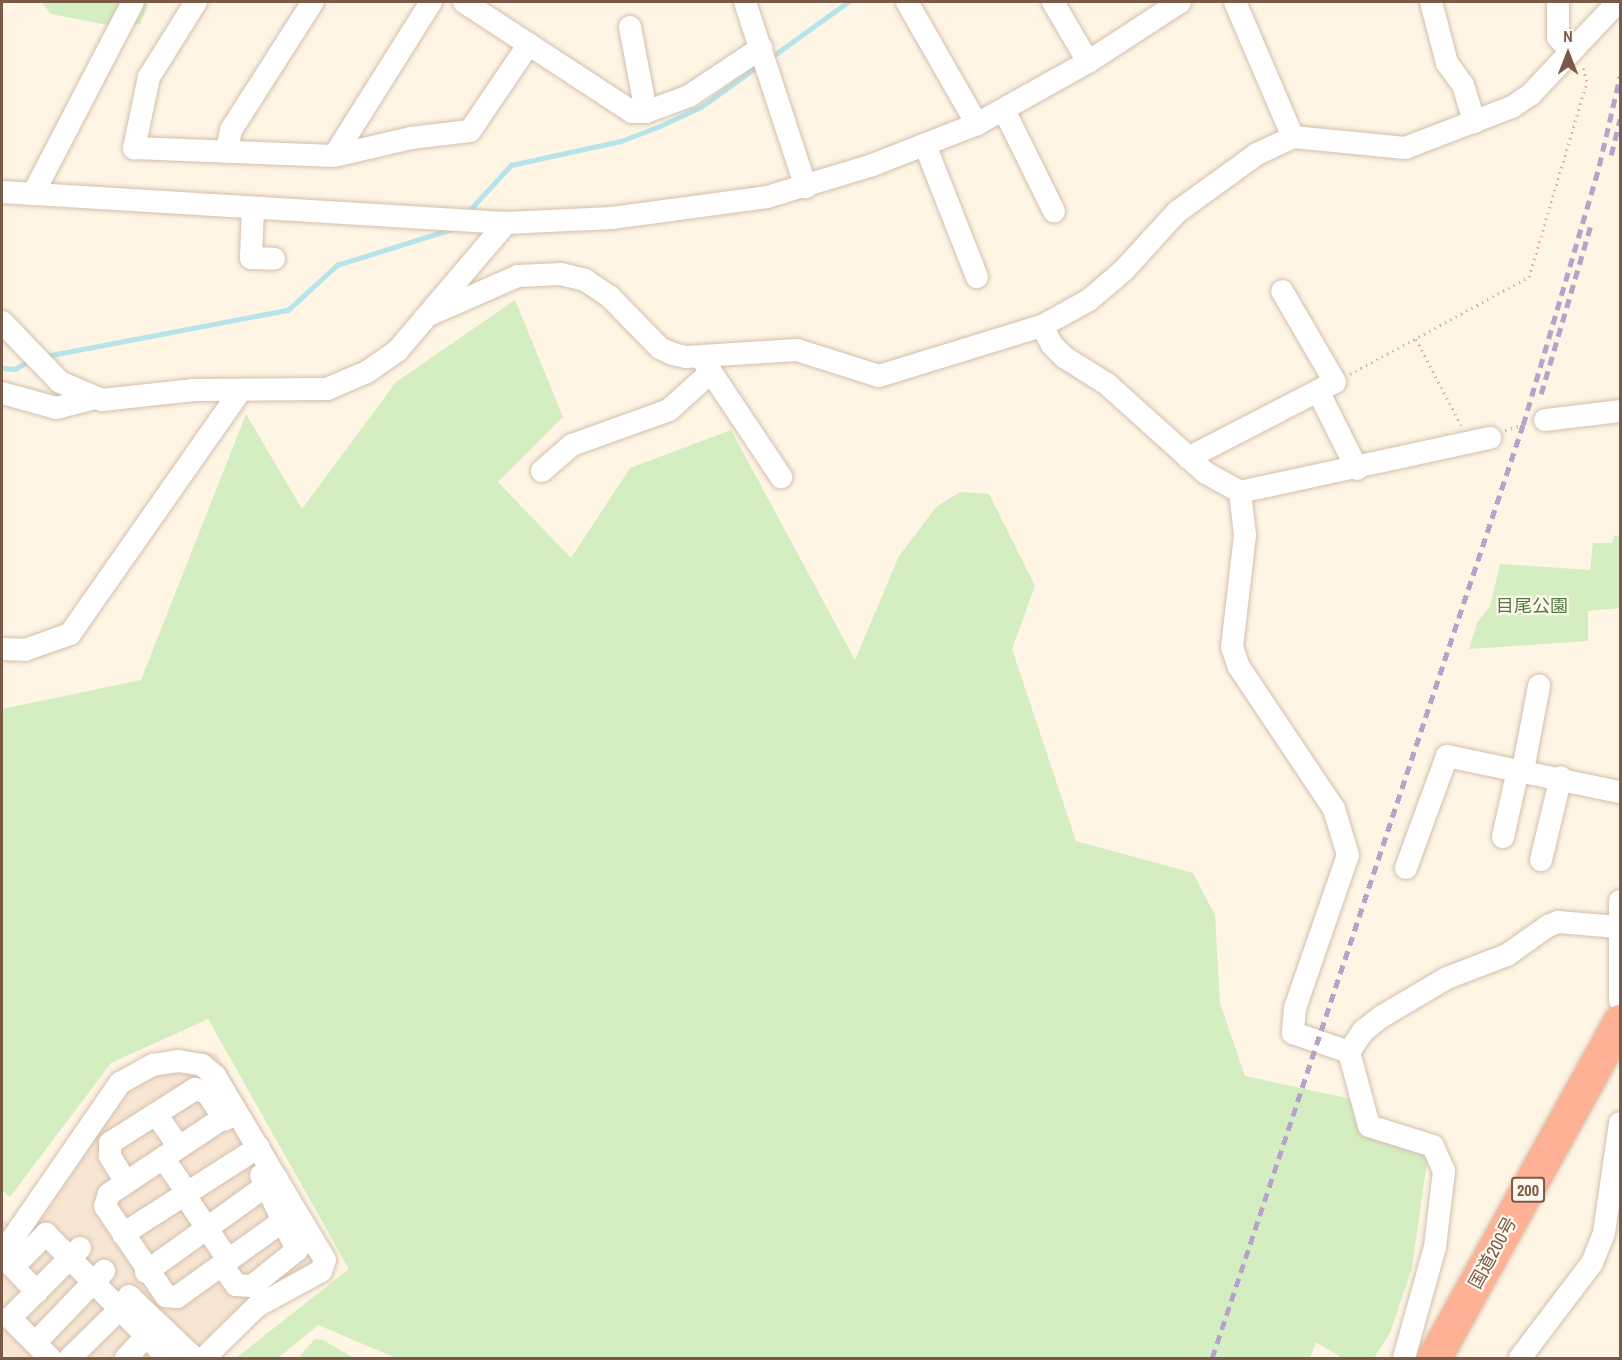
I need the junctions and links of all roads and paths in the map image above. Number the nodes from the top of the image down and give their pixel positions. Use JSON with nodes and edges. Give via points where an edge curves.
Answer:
{"nodes":[{"id":1,"x":134,"y":2,"type":"edge"},
{"id":2,"x":196,"y":2,"type":"edge"},
{"id":3,"x":313,"y":2,"type":"edge"},
{"id":4,"x":431,"y":2,"type":"edge"},
{"id":5,"x":464,"y":2,"type":"edge"},
{"id":6,"x":745,"y":2,"type":"edge"},
{"id":7,"x":907,"y":2,"type":"edge"},
{"id":8,"x":1053,"y":2,"type":"edge"},
{"id":9,"x":1180,"y":2,"type":"edge"},
{"id":10,"x":1235,"y":2,"type":"edge"},
{"id":11,"x":1431,"y":2,"type":"edge"},
{"id":12,"x":1558,"y":2,"type":"edge"},
{"id":13,"x":1618,"y":2,"type":"edge"},
{"id":14,"x":630,"y":27,"type":"dead end"},
{"id":15,"x":529,"y":44,"type":"junction"},
{"id":16,"x":761,"y":48,"type":"junction"},
{"id":17,"x":1570,"y":52,"type":"junction"},
{"id":18,"x":1088,"y":62,"type":"junction"},
{"id":19,"x":1004,"y":110,"type":"junction"},
{"id":20,"x":646,"y":112,"type":"junction"},
{"id":21,"x":1474,"y":122,"type":"junction"},
{"id":22,"x":977,"y":124,"type":"junction"},
{"id":23,"x":1293,"y":137,"type":"junction"},
{"id":24,"x":925,"y":145,"type":"junction"},
{"id":25,"x":227,"y":152,"type":"junction"},
{"id":26,"x":334,"y":156,"type":"junction"},
{"id":27,"x":806,"y":188,"type":"junction"},
{"id":28,"x":2,"y":192,"type":"edge"},
{"id":29,"x":33,"y":194,"type":"junction"},
{"id":30,"x":253,"y":208,"type":"junction"},
{"id":31,"x":1054,"y":212,"type":"dead end"},
{"id":32,"x":506,"y":223,"type":"junction"},
{"id":33,"x":274,"y":259,"type":"dead end"},
{"id":34,"x":977,"y":277,"type":"dead end"},
{"id":35,"x":1282,"y":291,"type":"dead end"},
{"id":36,"x":431,"y":314,"type":"junction"},
{"id":37,"x":2,"y":322,"type":"edge"},
{"id":38,"x":1042,"y":326,"type":"junction"},
{"id":39,"x":1416,"y":339,"type":"junction"},
{"id":40,"x":706,"y":364,"type":"junction"},
{"id":41,"x":1326,"y":387,"type":"junction"},
{"id":42,"x":240,"y":391,"type":"junction"},
{"id":43,"x":2,"y":393,"type":"edge"},
{"id":44,"x":95,"y":398,"type":"junction"},
{"id":45,"x":1620,"y":411,"type":"edge"},
{"id":46,"x":1545,"y":420,"type":"joint"},
{"id":47,"x":1490,"y":438,"type":"joint"},
{"id":48,"x":1469,"y":446,"type":"junction"},
{"id":49,"x":1188,"y":458,"type":"junction"},
{"id":50,"x":1357,"y":469,"type":"junction"},
{"id":51,"x":542,"y":471,"type":"dead end"},
{"id":52,"x":782,"y":477,"type":"dead end"},
{"id":53,"x":1240,"y":492,"type":"junction"},
{"id":54,"x":2,"y":649,"type":"edge"},
{"id":55,"x":1539,"y":686,"type":"dead end"},
{"id":56,"x":1521,"y":770,"type":"junction"},
{"id":57,"x":1561,"y":777,"type":"junction"},
{"id":58,"x":1620,"y":792,"type":"edge"},
{"id":59,"x":1503,"y":837,"type":"dead end"},
{"id":60,"x":1541,"y":860,"type":"dead end"},
{"id":61,"x":1406,"y":868,"type":"dead end"},
{"id":62,"x":1620,"y":901,"type":"edge"},
{"id":63,"x":1618,"y":927,"type":"junction"},
{"id":64,"x":1620,"y":1000,"type":"edge"},
{"id":65,"x":1620,"y":1021,"type":"edge"},
{"id":66,"x":1349,"y":1052,"type":"junction"},
{"id":67,"x":156,"y":1114,"type":"junction"},
{"id":68,"x":224,"y":1118,"type":"junction"},
{"id":69,"x":1620,"y":1123,"type":"edge"},
{"id":70,"x":254,"y":1150,"type":"junction"},
{"id":71,"x":171,"y":1153,"type":"junction"},
{"id":72,"x":272,"y":1181,"type":"junction"},
{"id":73,"x":126,"y":1182,"type":"junction"},
{"id":74,"x":186,"y":1193,"type":"junction"},
{"id":75,"x":36,"y":1204,"type":"junction"},
{"id":76,"x":284,"y":1220,"type":"junction"},
{"id":77,"x":207,"y":1229,"type":"junction"},
{"id":78,"x":123,"y":1234,"type":"junction"},
{"id":79,"x":5,"y":1241,"type":"edge"},
{"id":80,"x":76,"y":1252,"type":"junction"},
{"id":81,"x":225,"y":1262,"type":"junction"},
{"id":82,"x":146,"y":1272,"type":"junction"},
{"id":83,"x":100,"y":1276,"type":"junction"},
{"id":84,"x":37,"y":1292,"type":"junction"},
{"id":85,"x":126,"y":1303,"type":"junction"},
{"id":86,"x":153,"y":1331,"type":"junction"},
{"id":87,"x":42,"y":1351,"type":"edge"},
{"id":88,"x":70,"y":1359,"type":"edge"},
{"id":89,"x":126,"y":1359,"type":"edge"},
{"id":90,"x":168,"y":1359,"type":"edge"},
{"id":91,"x":194,"y":1359,"type":"edge"},
{"id":92,"x":204,"y":1359,"type":"edge"},
{"id":93,"x":1404,"y":1359,"type":"edge"},
{"id":94,"x":1434,"y":1359,"type":"edge"},
{"id":95,"x":1520,"y":1359,"type":"edge"}],
"edges":[{"from":1,"to":29,"type":"street"},
{"from":2,"to":25,"type":"street","via":[[149,77],[134,148]]},
{"from":3,"to":25,"type":"street","via":[[231,130]]},
{"from":4,"to":26,"type":"street"},
{"from":5,"to":15,"type":"street"},
{"from":6,"to":16,"type":"street"},
{"from":7,"to":22,"type":"street"},
{"from":8,"to":18,"type":"street"},
{"from":9,"to":18,"type":"street"},
{"from":10,"to":23,"type":"street"},
{"from":11,"to":21,"type":"street","via":[[1447,63],[1463,85]]},
{"from":12,"to":17,"type":"street","via":[[1558,37]]},
{"from":13,"to":17,"type":"street"},
{"from":14,"to":20,"type":"street"},
{"from":15,"to":20,"type":"street","via":[[633,112]]},
{"from":15,"to":26,"type":"street","via":[[470,130],[411,138]]},
{"from":16,"to":20,"type":"street","via":[[689,96]]},
{"from":16,"to":27,"type":"street"},
{"from":17,"to":21,"type":"street","via":[[1522,101]]},
{"from":17,"to":39,"type":"path","via":[[1585,70],[1587,81],[1529,277]]},
{"from":18,"to":19,"type":"street"},
{"from":19,"to":22,"type":"street"},
{"from":19,"to":31,"type":"street"},
{"from":21,"to":23,"type":"street","via":[[1405,148]]},
{"from":22,"to":24,"type":"street"},
{"from":23,"to":38,"type":"street","via":[[1257,154],[1177,212],[1100,292]]},
{"from":24,"to":27,"type":"street"},
{"from":24,"to":34,"type":"street"},
{"from":25,"to":26,"type":"street"},
{"from":27,"to":32,"type":"street","via":[[700,208],[556,223]]},
{"from":28,"to":29,"type":"street"},
{"from":29,"to":30,"type":"street"},
{"from":30,"to":32,"type":"street"},
{"from":30,"to":33,"type":"street","via":[[251,258]]},
{"from":32,"to":36,"type":"street"},
{"from":35,"to":41,"type":"street"},
{"from":36,"to":40,"type":"street","via":[[518,276],[561,274],[585,280],[609,296],[660,348]]},
{"from":36,"to":42,"type":"street","via":[[398,350],[355,378],[327,389]]},
{"from":37,"to":44,"type":"street","via":[[60,382]]},
{"from":38,"to":40,"type":"street","via":[[879,376],[797,350]]},
{"from":38,"to":49,"type":"street","via":[[1064,357],[1124,398]]},
{"from":39,"to":41,"type":"path"},
{"from":39,"to":48,"type":"path"},
{"from":40,"to":51,"type":"street","via":[[669,410],[572,445]]},
{"from":40,"to":52,"type":"street"},
{"from":41,"to":49,"type":"street"},
{"from":41,"to":50,"type":"street"},
{"from":42,"to":44,"type":"street","via":[[194,390],[118,401]]},
{"from":42,"to":54,"type":"street","via":[[70,634],[25,650]]},
{"from":43,"to":44,"type":"street","via":[[56,408]]},
{"from":45,"to":46,"type":"street"},
{"from":46,"to":47,"type":"path","via":[[1515,425]]},
{"from":47,"to":48,"type":"street"},
{"from":48,"to":50,"type":"street"},
{"from":49,"to":53,"type":"street"},
{"from":50,"to":53,"type":"street"},
{"from":53,"to":66,"type":"street","via":[[1245,535],[1232,647],[1239,667],[1335,809],[1348,855],[1295,1008],[1293,1033]]},
{"from":55,"to":56,"type":"street"},
{"from":56,"to":57,"type":"street"},
{"from":56,"to":59,"type":"street"},
{"from":56,"to":61,"type":"street","via":[[1447,756]]},
{"from":57,"to":58,"type":"street"},
{"from":57,"to":60,"type":"street"},
{"from":62,"to":63,"type":"street"},
{"from":63,"to":64,"type":"street"},
{"from":63,"to":66,"type":"street","via":[[1558,922],[1548,926],[1507,955],[1447,978],[1381,1017],[1363,1031]]},
{"from":65,"to":94,"type":"highway","name":"国道200号","number":"200"},
{"from":66,"to":93,"type":"street","via":[[1369,1126],[1433,1146],[1444,1171],[1435,1247]]},
{"from":67,"to":68,"type":"street","via":[[201,1089]]},
{"from":67,"to":71,"type":"street"},
{"from":67,"to":73,"type":"street","via":[[110,1143],[110,1156]]},
{"from":68,"to":70,"type":"street"},
{"from":68,"to":71,"type":"street"},
{"from":69,"to":95,"type":"street","via":[[1604,1233],[1592,1263]]},
{"from":70,"to":72,"type":"street"},
{"from":70,"to":74,"type":"street"},
{"from":70,"to":75,"type":"street","via":[[215,1076],[202,1065],[178,1061],[153,1065],[120,1083]]},
{"from":71,"to":73,"type":"street"},
{"from":71,"to":74,"type":"street"},
{"from":72,"to":76,"type":"street"},
{"from":72,"to":77,"type":"street"},
{"from":72,"to":92,"type":"street","via":[[325,1260],[321,1271],[257,1306]]},
{"from":73,"to":78,"type":"street","via":[[105,1199]]},
{"from":74,"to":77,"type":"street"},
{"from":74,"to":78,"type":"street"},
{"from":75,"to":79,"type":"street"},
{"from":75,"to":80,"type":"street"},
{"from":76,"to":81,"type":"street"},
{"from":76,"to":81,"type":"street","via":[[297,1250],[294,1257],[243,1287],[236,1285]]},
{"from":77,"to":81,"type":"street"},
{"from":77,"to":82,"type":"street"},
{"from":78,"to":82,"type":"street"},
{"from":80,"to":83,"type":"street"},
{"from":80,"to":84,"type":"street"},
{"from":80,"to":84,"type":"street","via":[[46,1234],[23,1254],[13,1267]]},
{"from":81,"to":82,"type":"street","via":[[177,1297],[166,1296]]},
{"from":83,"to":85,"type":"street"},
{"from":83,"to":87,"type":"street"},
{"from":84,"to":87,"type":"street","via":[[10,1318]]},
{"from":85,"to":86,"type":"street"},
{"from":85,"to":88,"type":"street"},
{"from":86,"to":89,"type":"street"},
{"from":86,"to":90,"type":"street"},
{"from":86,"to":91,"type":"street"}]}
